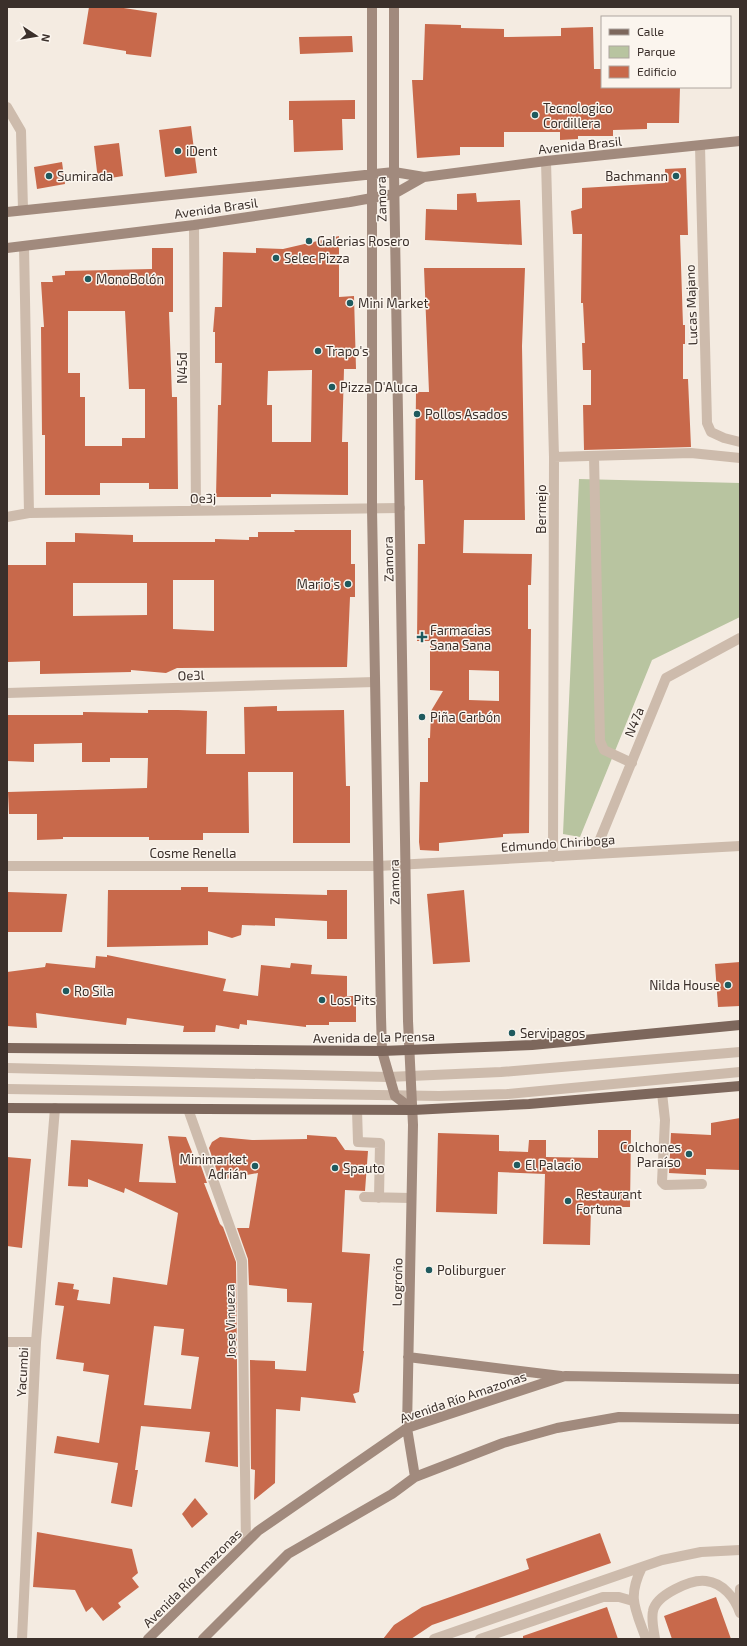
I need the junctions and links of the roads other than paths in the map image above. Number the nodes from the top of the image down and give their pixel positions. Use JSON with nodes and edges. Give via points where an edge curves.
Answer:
{"nodes":[{"id":1,"x":372,"y":7,"type":"edge"},
{"id":2,"x":394,"y":7,"type":"edge"},
{"id":3,"x":7,"y":107,"type":"edge"},
{"id":4,"x":740,"y":141,"type":"edge"},
{"id":5,"x":700,"y":146,"type":"junction"},
{"id":6,"x":546,"y":162,"type":"junction"},
{"id":7,"x":394,"y":172,"type":"junction"},
{"id":8,"x":372,"y":174,"type":"junction"},
{"id":9,"x":424,"y":177,"type":"junction"},
{"id":10,"x":394,"y":194,"type":"junction"},
{"id":11,"x":371,"y":198,"type":"junction"},
{"id":12,"x":22,"y":210,"type":"junction"},
{"id":13,"x":7,"y":212,"type":"edge"},
{"id":14,"x":194,"y":225,"type":"junction"},
{"id":15,"x":24,"y":246,"type":"junction"},
{"id":16,"x":7,"y":248,"type":"edge"},
{"id":17,"x":740,"y":442,"type":"edge"},
{"id":18,"x":594,"y":456,"type":"junction"},
{"id":19,"x":554,"y":457,"type":"junction"},
{"id":20,"x":739,"y":458,"type":"edge"},
{"id":21,"x":400,"y":508,"type":"junction"},
{"id":22,"x":372,"y":509,"type":"junction"},
{"id":23,"x":196,"y":511,"type":"junction"},
{"id":24,"x":29,"y":513,"type":"junction"},
{"id":25,"x":7,"y":517,"type":"edge"},
{"id":26,"x":740,"y":638,"type":"edge"},
{"id":27,"x":375,"y":682,"type":"junction"},
{"id":28,"x":7,"y":694,"type":"edge"},
{"id":29,"x":632,"y":763,"type":"junction"},
{"id":30,"x":740,"y":846,"type":"edge"},
{"id":31,"x":594,"y":854,"type":"junction"},
{"id":32,"x":553,"y":857,"type":"junction"},
{"id":33,"x":7,"y":866,"type":"edge"},
{"id":34,"x":378,"y":866,"type":"junction"},
{"id":35,"x":407,"y":866,"type":"junction"},
{"id":36,"x":740,"y":1025,"type":"edge"},
{"id":37,"x":7,"y":1048,"type":"edge"},
{"id":38,"x":410,"y":1050,"type":"junction"},
{"id":39,"x":382,"y":1051,"type":"junction"},
{"id":40,"x":740,"y":1052,"type":"edge"},
{"id":41,"x":7,"y":1068,"type":"edge"},
{"id":42,"x":740,"y":1072,"type":"edge"},
{"id":43,"x":411,"y":1076,"type":"junction"},
{"id":44,"x":388,"y":1077,"type":"junction"},
{"id":45,"x":740,"y":1086,"type":"edge"},
{"id":46,"x":7,"y":1089,"type":"edge"},
{"id":47,"x":662,"y":1093,"type":"junction"},
{"id":48,"x":395,"y":1096,"type":"junction"},
{"id":49,"x":412,"y":1096,"type":"junction"},
{"id":50,"x":7,"y":1108,"type":"edge"},
{"id":51,"x":56,"y":1108,"type":"junction"},
{"id":52,"x":188,"y":1109,"type":"junction"},
{"id":53,"x":358,"y":1110,"type":"junction"},
{"id":54,"x":413,"y":1110,"type":"junction"},
{"id":55,"x":702,"y":1184,"type":"dead end"},
{"id":56,"x":364,"y":1197,"type":"dead end"},
{"id":57,"x":379,"y":1198,"type":"junction"},
{"id":58,"x":411,"y":1198,"type":"junction"},
{"id":59,"x":7,"y":1342,"type":"edge"},
{"id":60,"x":36,"y":1342,"type":"junction"},
{"id":61,"x":408,"y":1357,"type":"junction"},
{"id":62,"x":565,"y":1376,"type":"junction"},
{"id":63,"x":740,"y":1379,"type":"edge"},
{"id":64,"x":740,"y":1419,"type":"edge"},
{"id":65,"x":407,"y":1428,"type":"junction"},
{"id":66,"x":415,"y":1477,"type":"junction"},
{"id":67,"x":246,"y":1542,"type":"junction"},
{"id":68,"x":740,"y":1550,"type":"edge"},
{"id":69,"x":642,"y":1567,"type":"junction"},
{"id":70,"x":740,"y":1589,"type":"edge"},
{"id":71,"x":633,"y":1601,"type":"junction"},
{"id":72,"x":739,"y":1612,"type":"edge"},
{"id":73,"x":22,"y":1639,"type":"edge"},
{"id":74,"x":148,"y":1639,"type":"edge"},
{"id":75,"x":202,"y":1639,"type":"edge"},
{"id":76,"x":434,"y":1639,"type":"edge"},
{"id":77,"x":480,"y":1639,"type":"edge"},
{"id":78,"x":646,"y":1639,"type":"edge"},
{"id":79,"x":655,"y":1639,"type":"edge"}],
"edges":[{"from":1,"to":8,"type":"street","name":"Zamora"},
{"from":2,"to":7,"type":"street","name":"Zamora"},
{"from":3,"to":12,"type":"street","via":[[21,131]]},
{"from":4,"to":5,"type":"street","name":"Avenida Brasil"},
{"from":5,"to":6,"type":"street","name":"Avenida Brasil"},
{"from":5,"to":17,"type":"street","name":"Lucas Majano","via":[[707,423],[711,432]]},
{"from":6,"to":9,"type":"street","name":"Avenida Brasil"},
{"from":6,"to":19,"type":"street","name":"Bermejo"},
{"from":7,"to":8,"type":"street","name":"Avenida Brasil"},
{"from":7,"to":9,"type":"street","name":"Avenida Brasil"},
{"from":7,"to":10,"type":"street","name":"Zamora"},
{"from":8,"to":11,"type":"street","name":"Zamora"},
{"from":8,"to":12,"type":"street","name":"Avenida Brasil"},
{"from":9,"to":10,"type":"street","name":"Avenida Brasil"},
{"from":10,"to":11,"type":"street","name":"Avenida Brasil"},
{"from":10,"to":21,"type":"street","name":"Zamora"},
{"from":11,"to":14,"type":"street","name":"Avenida Brasil"},
{"from":11,"to":22,"type":"street","name":"Zamora"},
{"from":12,"to":13,"type":"street","name":"Avenida Brasil"},
{"from":14,"to":15,"type":"street","name":"Avenida Brasil"},
{"from":14,"to":23,"type":"street","name":"N45d"},
{"from":15,"to":16,"type":"street","name":"Avenida Brasil"},
{"from":15,"to":24,"type":"street"},
{"from":17,"to":20,"type":"street"},
{"from":18,"to":19,"type":"street"},
{"from":18,"to":20,"type":"street","via":[[691,452]]},
{"from":18,"to":29,"type":"street","via":[[600,741],[604,750]]},
{"from":19,"to":32,"type":"street","name":"Bermejo"},
{"from":21,"to":22,"type":"street","name":"Oe3j"},
{"from":21,"to":35,"type":"street","name":"Zamora"},
{"from":22,"to":23,"type":"street","name":"Oe3j"},
{"from":22,"to":27,"type":"street","name":"Zamora"},
{"from":23,"to":24,"type":"street","name":"Oe3j"},
{"from":24,"to":25,"type":"street","name":"Oe3j"},
{"from":26,"to":29,"type":"street","name":"N47a","via":[[666,678]]},
{"from":27,"to":28,"type":"street","name":"Oe3l"},
{"from":27,"to":34,"type":"street","name":"Zamora"},
{"from":29,"to":31,"type":"street","name":"N47a"},
{"from":30,"to":31,"type":"street","name":"Edmundo Chiriboga"},
{"from":31,"to":32,"type":"street","name":"Edmundo Chiriboga"},
{"from":32,"to":35,"type":"street","name":"Edmundo Chiriboga"},
{"from":33,"to":34,"type":"street","name":"Cosme Renella"},
{"from":34,"to":35,"type":"street","name":"Edmundo Chiriboga"},
{"from":34,"to":39,"type":"street","name":"Zamora"},
{"from":35,"to":38,"type":"street","name":"Zamora"},
{"from":36,"to":38,"type":"main road","name":"Avenida de la Prensa","via":[[532,1045]]},
{"from":37,"to":39,"type":"main road","name":"Avenida de la Prensa"},
{"from":38,"to":39,"type":"main road","name":"Avenida de la Prensa"},
{"from":38,"to":43,"type":"street","name":"Zamora"},
{"from":39,"to":44,"type":"street","name":"Zamora"},
{"from":40,"to":43,"type":"street","via":[[501,1072]]},
{"from":41,"to":44,"type":"street"},
{"from":42,"to":49,"type":"street","via":[[507,1094]]},
{"from":43,"to":44,"type":"street"},
{"from":43,"to":49,"type":"street","name":"Zamora"},
{"from":44,"to":48,"type":"street","name":"Zamora"},
{"from":45,"to":47,"type":"main road"},
{"from":46,"to":48,"type":"street"},
{"from":47,"to":54,"type":"main road"},
{"from":47,"to":55,"type":"street","via":[[665,1120],[662,1182]]},
{"from":48,"to":49,"type":"street"},
{"from":48,"to":54,"type":"street"},
{"from":49,"to":54,"type":"street","name":"Zamora"},
{"from":50,"to":51,"type":"main road"},
{"from":51,"to":52,"type":"main road"},
{"from":51,"to":60,"type":"street","name":"Yacumbi"},
{"from":52,"to":53,"type":"main road"},
{"from":52,"to":67,"type":"street","name":"Jose Vinueza","via":[[242,1261]]},
{"from":53,"to":54,"type":"main road"},
{"from":53,"to":57,"type":"street","via":[[358,1142],[380,1143]]},
{"from":54,"to":58,"type":"street","name":"Logroño"},
{"from":56,"to":57,"type":"street"},
{"from":57,"to":58,"type":"street"},
{"from":58,"to":61,"type":"street","name":"Logroño"},
{"from":59,"to":60,"type":"street"},
{"from":60,"to":73,"type":"street","name":"Yacumbi"},
{"from":61,"to":62,"type":"street"},
{"from":61,"to":65,"type":"street","name":"Logroño"},
{"from":62,"to":63,"type":"street","name":"Avenida Río Amazonas"},
{"from":62,"to":65,"type":"street","name":"Avenida Río Amazonas"},
{"from":64,"to":66,"type":"street","via":[[619,1417],[572,1425],[503,1443]]},
{"from":65,"to":66,"type":"street","name":"Logroño"},
{"from":65,"to":67,"type":"street","name":"Avenida Río Amazonas","via":[[258,1531]]},
{"from":66,"to":75,"type":"street","via":[[392,1494],[288,1554]]},
{"from":67,"to":74,"type":"street","name":"Avenida Río Amazonas"},
{"from":68,"to":69,"type":"street","via":[[701,1552]]},
{"from":69,"to":71,"type":"street","via":[[635,1582]]},
{"from":69,"to":76,"type":"street"},
{"from":70,"to":72,"type":"street"},
{"from":71,"to":77,"type":"street","via":[[619,1596],[603,1597]]},
{"from":71,"to":78,"type":"street"},
{"from":72,"to":79,"type":"street","via":[[727,1591],[716,1584],[705,1581],[678,1588],[662,1597],[653,1610]]}]}
